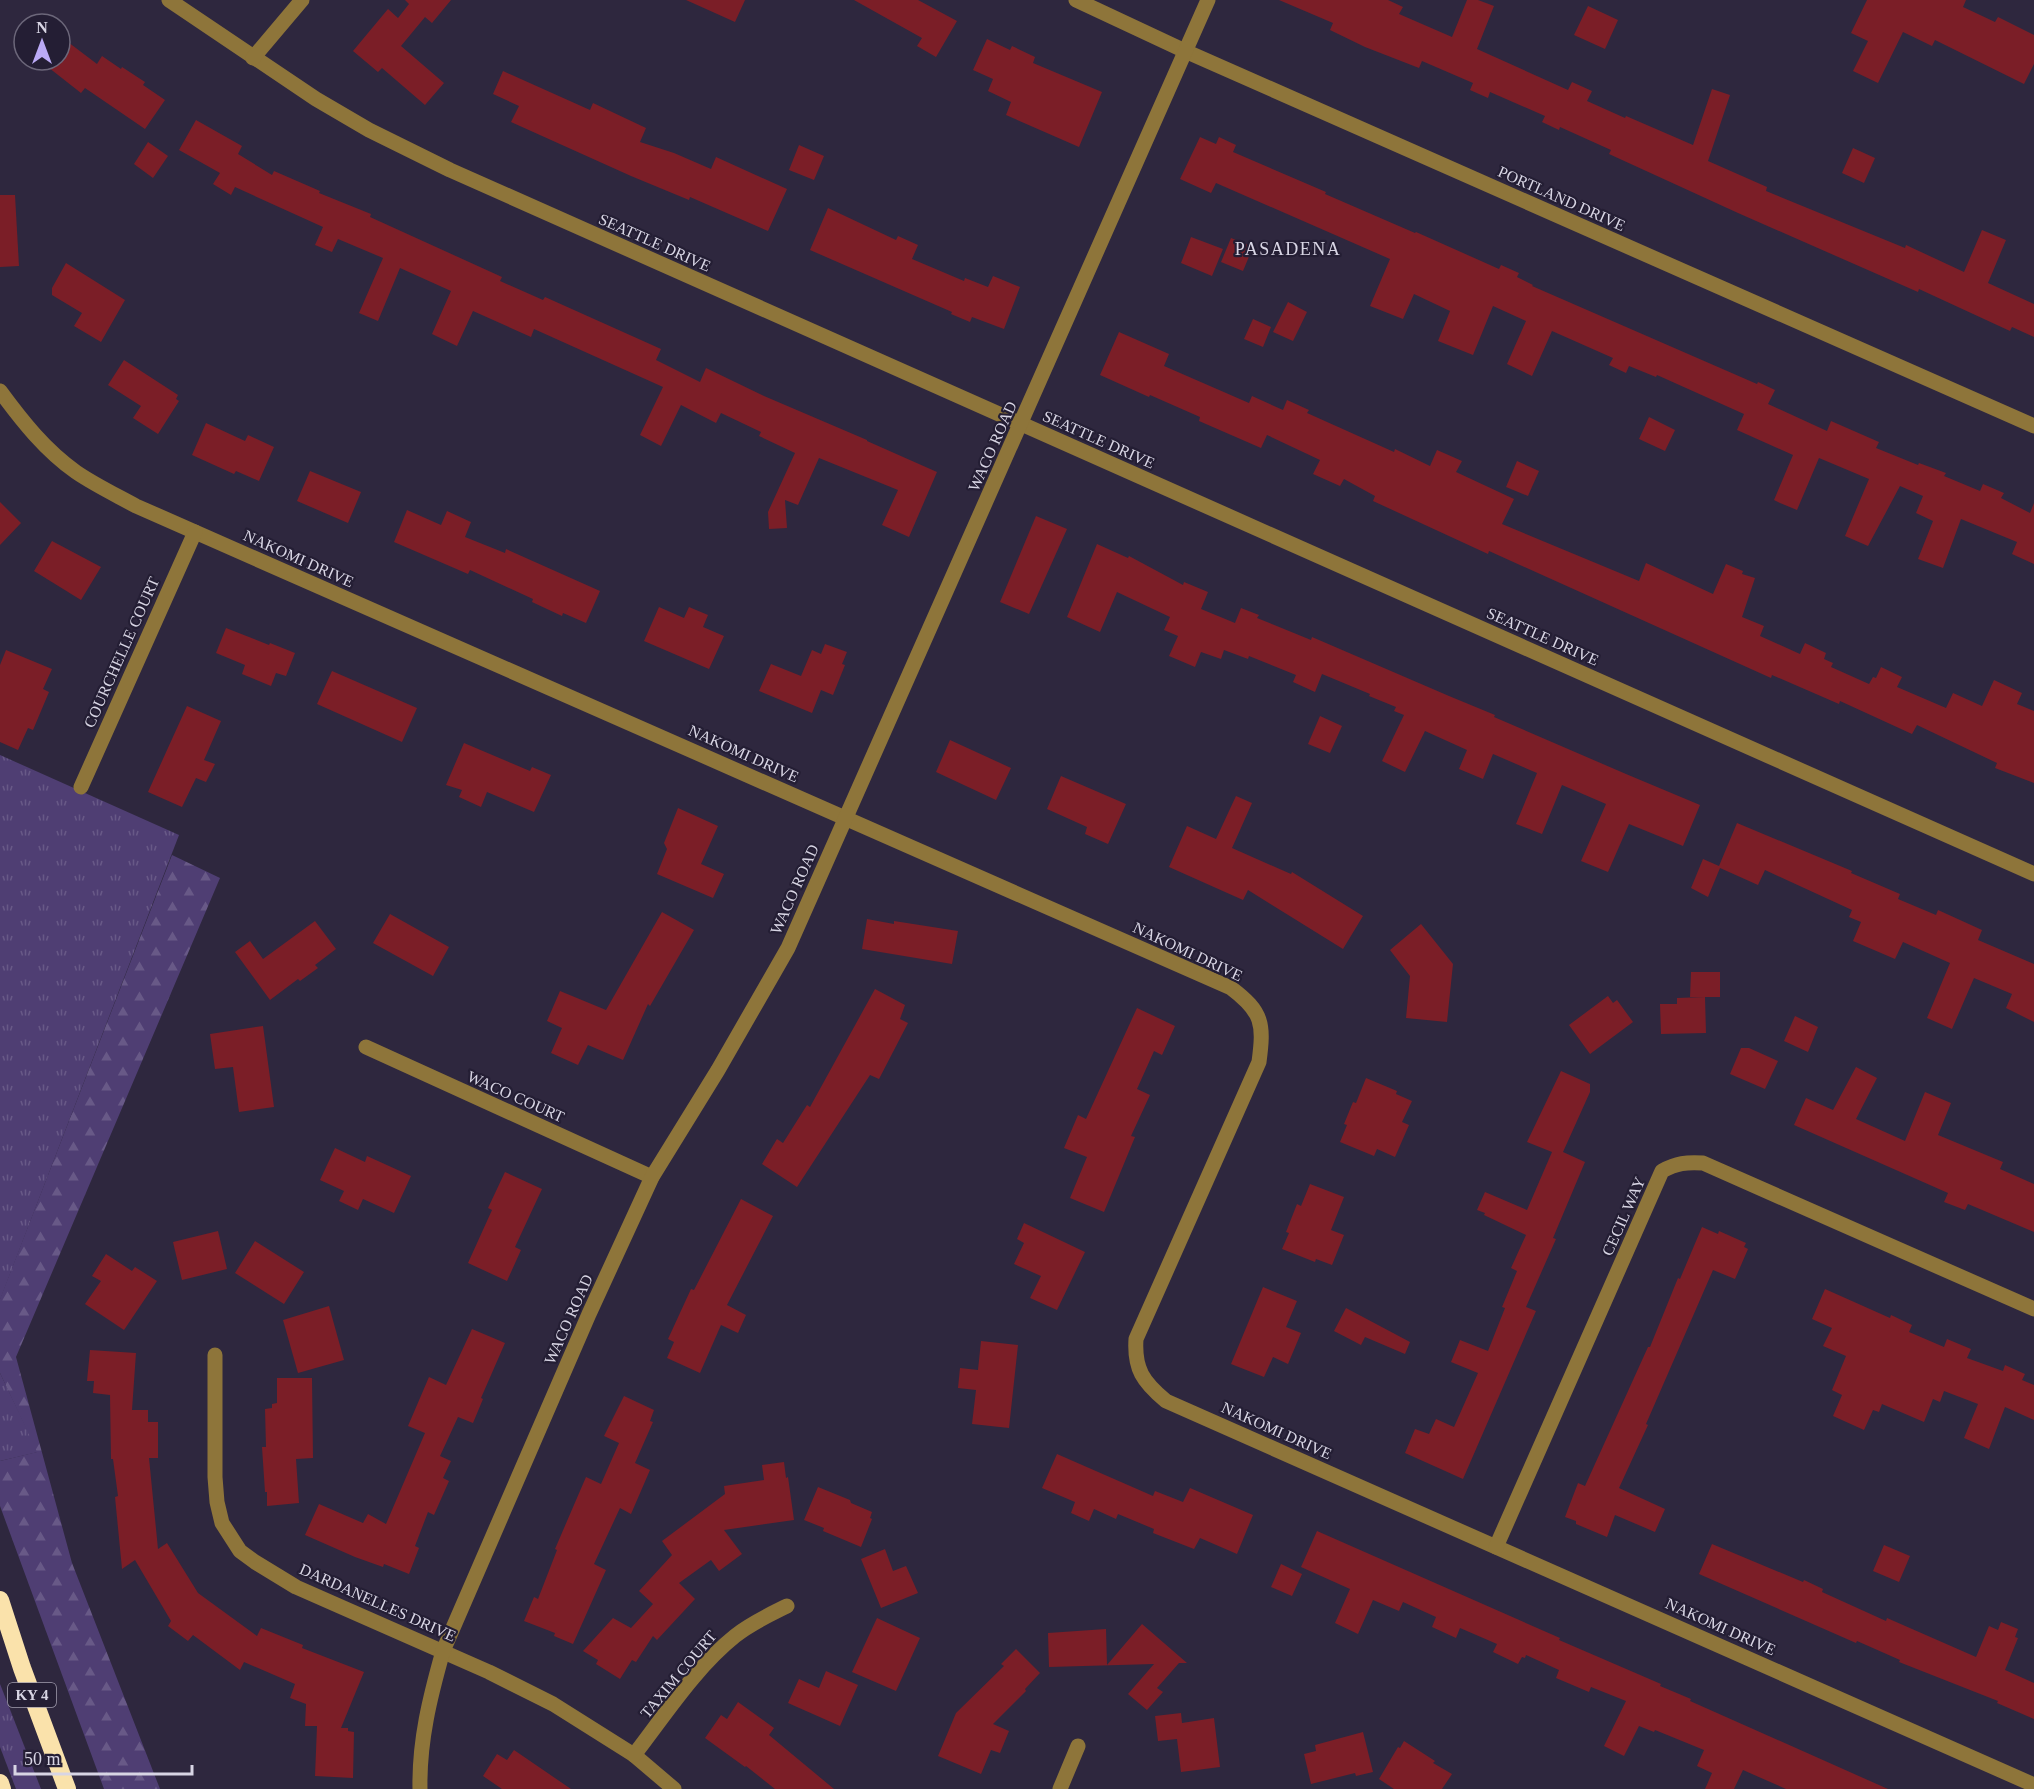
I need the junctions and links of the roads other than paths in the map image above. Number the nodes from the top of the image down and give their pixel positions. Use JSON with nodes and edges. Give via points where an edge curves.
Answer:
{"nodes":[{"id":1,"x":169,"y":0,"type":"edge"},
{"id":2,"x":302,"y":0,"type":"edge"},
{"id":3,"x":1076,"y":0,"type":"edge"},
{"id":4,"x":1208,"y":0,"type":"edge"},
{"id":5,"x":1185,"y":51,"type":"junction"},
{"id":6,"x":253,"y":58,"type":"junction"},
{"id":7,"x":0,"y":391,"type":"edge"},
{"id":8,"x":1021,"y":424,"type":"junction"},
{"id":9,"x":2034,"y":426,"type":"edge"},
{"id":10,"x":195,"y":532,"type":"junction"},
{"id":11,"x":81,"y":787,"type":"dead end"},
{"id":12,"x":846,"y":817,"type":"junction"},
{"id":13,"x":2034,"y":874,"type":"edge"},
{"id":14,"x":366,"y":1047,"type":"dead end"},
{"id":15,"x":652,"y":1177,"type":"junction"},
{"id":16,"x":2034,"y":1309,"type":"edge"},
{"id":17,"x":214,"y":1355,"type":"dead end"},
{"id":18,"x":1496,"y":1546,"type":"junction"},
{"id":19,"x":0,"y":1600,"type":"edge"},
{"id":20,"x":787,"y":1606,"type":"dead end"},
{"id":21,"x":444,"y":1651,"type":"junction"},
{"id":22,"x":1078,"y":1746,"type":"dead end"},
{"id":23,"x":634,"y":1755,"type":"junction"},
{"id":24,"x":0,"y":1784,"type":"edge"},
{"id":25,"x":2034,"y":1785,"type":"edge"},
{"id":26,"x":2,"y":1789,"type":"edge"},
{"id":27,"x":67,"y":1789,"type":"edge"},
{"id":28,"x":420,"y":1789,"type":"edge"},
{"id":29,"x":674,"y":1789,"type":"edge"},
{"id":30,"x":1060,"y":1789,"type":"edge"}],
"edges":[{"from":1,"to":6,"type":"street","name":"SEATTLE DRIVE"},
{"from":2,"to":6,"type":"street"},
{"from":3,"to":5,"type":"street","name":"PORTLAND DRIVE"},
{"from":4,"to":5,"type":"street","name":"WACO ROAD"},
{"from":5,"to":8,"type":"street","name":"WACO ROAD"},
{"from":5,"to":9,"type":"street","name":"PORTLAND DRIVE"},
{"from":6,"to":8,"type":"street","name":"SEATTLE DRIVE","via":[[369,130],[450,170]]},
{"from":7,"to":10,"type":"street","name":"NAKOMI DRIVE","via":[[24,423],[75,471],[136,506]]},
{"from":8,"to":12,"type":"street","name":"WACO ROAD"},
{"from":8,"to":13,"type":"street","name":"SEATTLE DRIVE"},
{"from":10,"to":11,"type":"street","name":"COURCHELLE COURT"},
{"from":10,"to":12,"type":"street","name":"NAKOMI DRIVE"},
{"from":12,"to":15,"type":"street","name":"WACO ROAD","via":[[788,948]]},
{"from":12,"to":18,"type":"street","name":"NAKOMI DRIVE","via":[[1231,988],[1247,1000],[1256,1011],[1263,1034],[1259,1062],[1136,1339],[1135,1357],[1144,1378],[1166,1401]]},
{"from":14,"to":15,"type":"street","name":"WACO COURT"},
{"from":15,"to":21,"type":"street","name":"WACO ROAD"},
{"from":16,"to":18,"type":"street","name":"CECIL WAY","via":[[1703,1163],[1676,1164],[1662,1171]]},
{"from":17,"to":21,"type":"street","name":"DARDANELLES DRIVE","via":[[217,1502],[222,1523],[240,1551],[296,1587]]},
{"from":18,"to":25,"type":"street","name":"NAKOMI DRIVE"},
{"from":19,"to":27,"type":"highway","number":"KY 4"},
{"from":20,"to":23,"type":"street","name":"TAXIM COURT","via":[[752,1624],[719,1650]]},
{"from":21,"to":23,"type":"street","name":"DARDANELLES DRIVE","via":[[554,1704]]},
{"from":21,"to":28,"type":"street","name":"WACO ROAD","via":[[422,1737]]},
{"from":22,"to":30,"type":"street"},
{"from":23,"to":29,"type":"street","name":"DARDANELLES DRIVE"},
{"from":24,"to":26,"type":"highway"}]}
